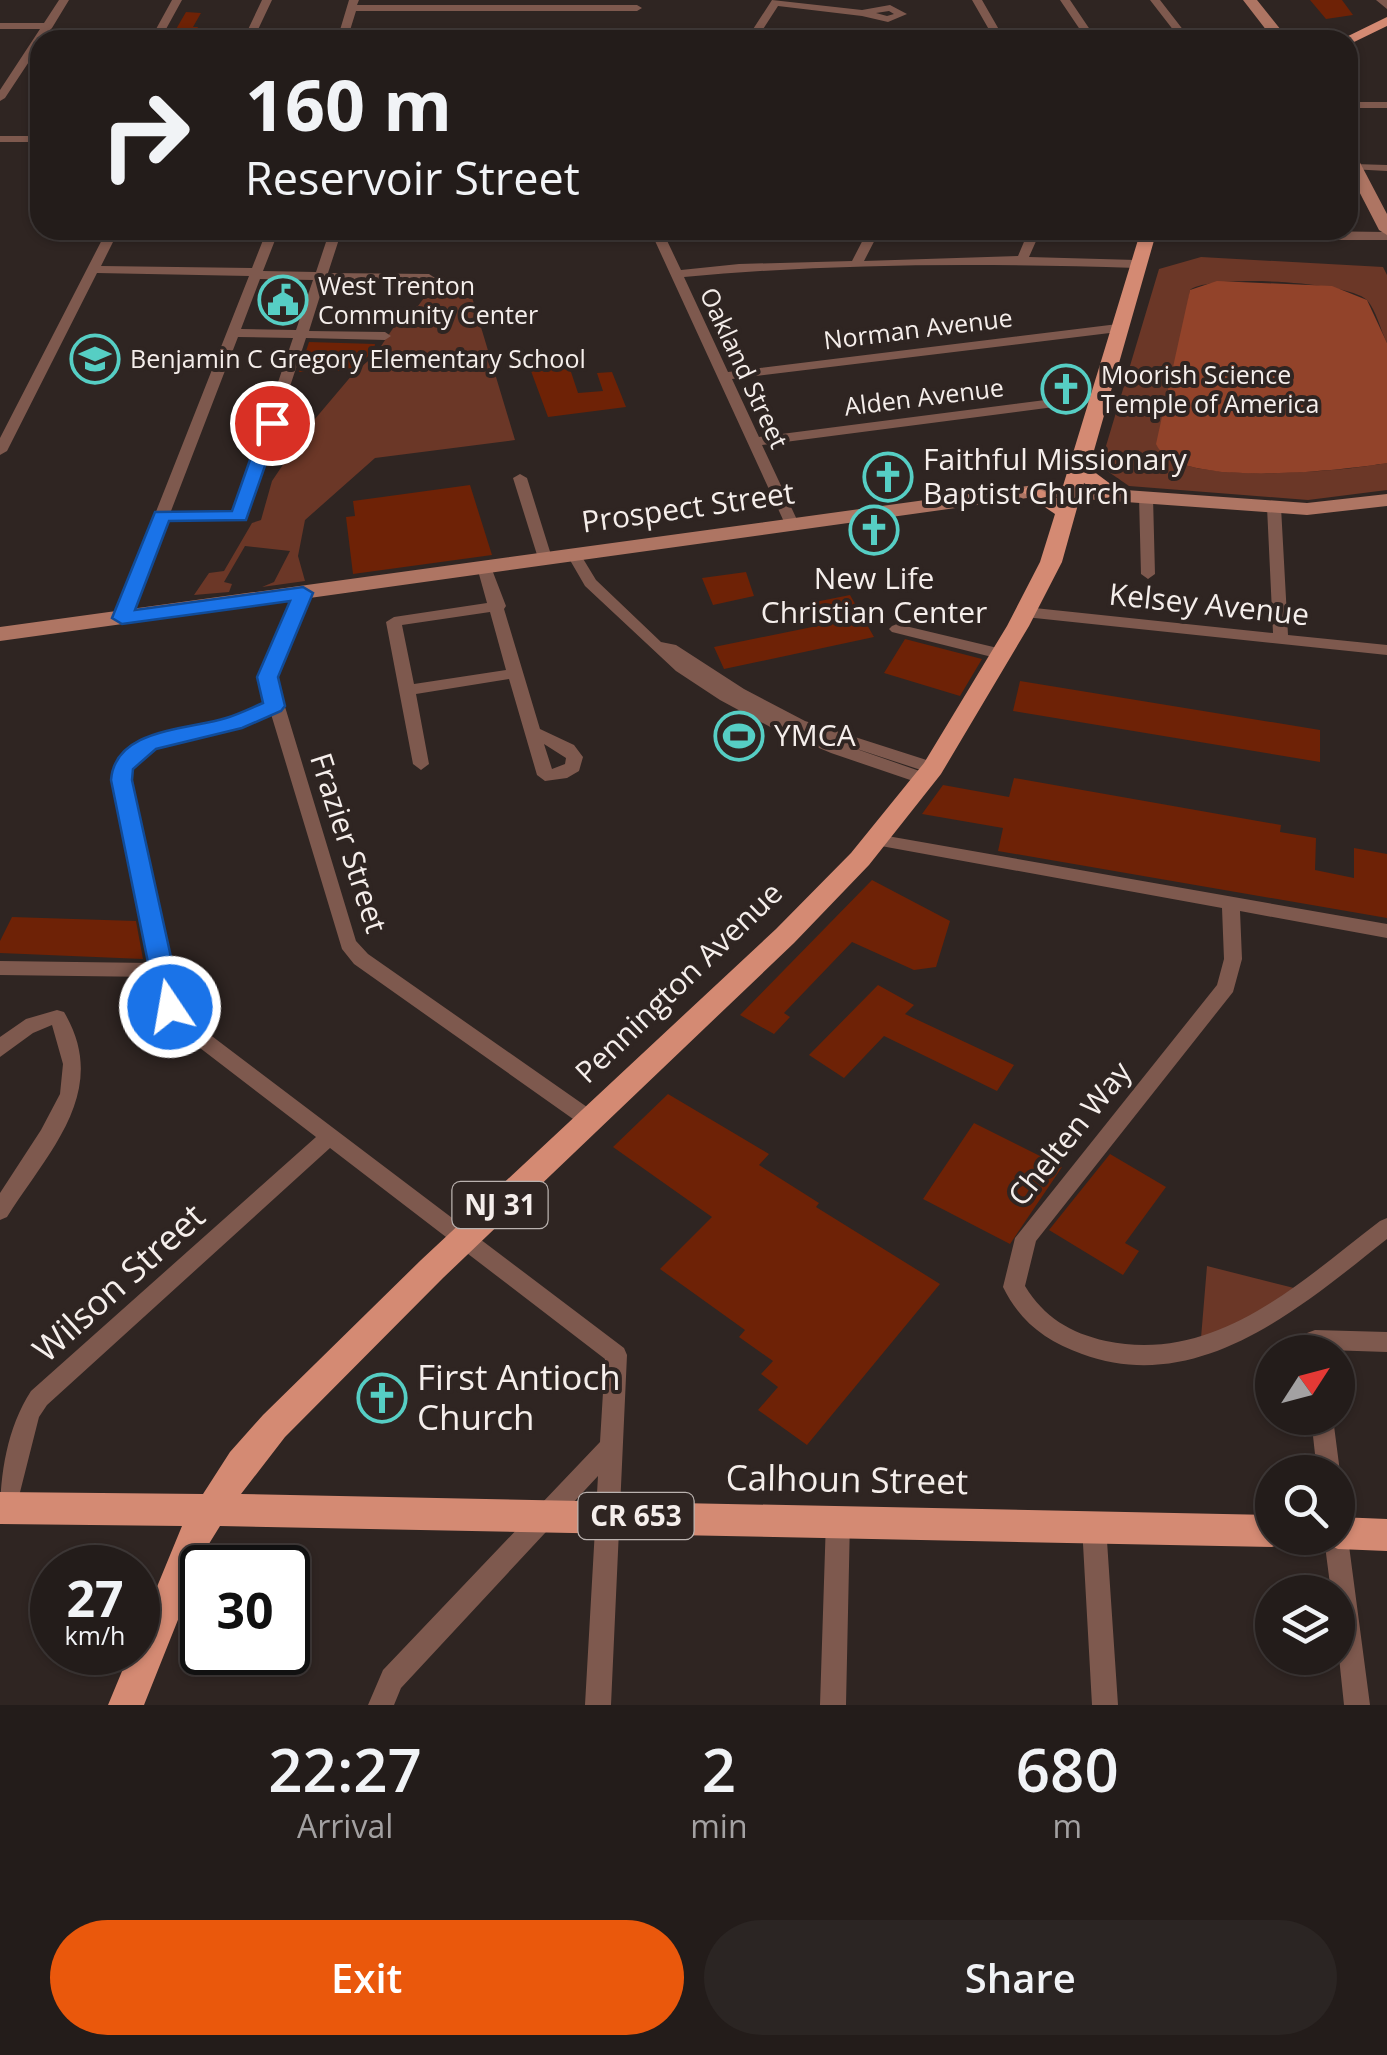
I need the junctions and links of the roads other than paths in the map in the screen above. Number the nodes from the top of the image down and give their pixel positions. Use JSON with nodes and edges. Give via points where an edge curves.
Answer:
{"nodes":[{"id":1,"x":64,"y":0,"type":"edge"},
{"id":2,"x":177,"y":0,"type":"edge"},
{"id":3,"x":267,"y":0,"type":"edge"},
{"id":4,"x":976,"y":0,"type":"edge"},
{"id":5,"x":1065,"y":0,"type":"edge"},
{"id":6,"x":1155,"y":0,"type":"edge"},
{"id":7,"x":1250,"y":0,"type":"edge"},
{"id":8,"x":1381,"y":0,"type":"edge"},
{"id":9,"x":776,"y":2,"type":"edge"},
{"id":10,"x":353,"y":4,"type":"edge"},
{"id":11,"x":620,"y":4,"type":"edge"},
{"id":12,"x":1387,"y":6,"type":"edge"},
{"id":13,"x":638,"y":8,"type":"dead end"},
{"id":14,"x":862,"y":13,"type":"dead end"},
{"id":15,"x":1387,"y":21,"type":"edge"},
{"id":16,"x":0,"y":26,"type":"edge"},
{"id":17,"x":48,"y":26,"type":"junction"},
{"id":18,"x":45,"y":30,"type":"edge"},
{"id":19,"x":160,"y":30,"type":"edge"},
{"id":20,"x":253,"y":30,"type":"edge"},
{"id":21,"x":345,"y":30,"type":"edge"},
{"id":22,"x":758,"y":30,"type":"edge"},
{"id":23,"x":994,"y":30,"type":"edge"},
{"id":24,"x":1085,"y":30,"type":"edge"},
{"id":25,"x":1178,"y":30,"type":"edge"},
{"id":26,"x":1274,"y":30,"type":"edge"},
{"id":27,"x":1358,"y":35,"type":"edge"},
{"id":28,"x":30,"y":53,"type":"edge"},
{"id":29,"x":0,"y":98,"type":"edge"},
{"id":30,"x":1358,"y":105,"type":"edge"},
{"id":31,"x":1387,"y":105,"type":"edge"},
{"id":32,"x":0,"y":139,"type":"edge"},
{"id":33,"x":30,"y":140,"type":"edge"},
{"id":34,"x":1358,"y":162,"type":"edge"},
{"id":35,"x":1387,"y":168,"type":"edge"},
{"id":36,"x":1358,"y":189,"type":"edge"},
{"id":37,"x":1358,"y":233,"type":"edge"},
{"id":38,"x":1387,"y":233,"type":"edge"},
{"id":39,"x":108,"y":240,"type":"edge"},
{"id":40,"x":269,"y":240,"type":"edge"},
{"id":41,"x":333,"y":240,"type":"edge"},
{"id":42,"x":661,"y":240,"type":"edge"},
{"id":43,"x":869,"y":240,"type":"edge"},
{"id":44,"x":1031,"y":240,"type":"edge"},
{"id":45,"x":1145,"y":240,"type":"edge"},
{"id":46,"x":1022,"y":260,"type":"junction"},
{"id":47,"x":1136,"y":264,"type":"junction"},
{"id":48,"x":856,"y":265,"type":"junction"},
{"id":49,"x":92,"y":269,"type":"junction"},
{"id":50,"x":257,"y":274,"type":"junction"},
{"id":51,"x":676,"y":274,"type":"junction"},
{"id":52,"x":321,"y":276,"type":"junction"},
{"id":53,"x":429,"y":278,"type":"dead end"},
{"id":54,"x":1118,"y":328,"type":"junction"},
{"id":55,"x":234,"y":333,"type":"junction"},
{"id":56,"x":301,"y":335,"type":"junction"},
{"id":57,"x":385,"y":336,"type":"dead end"},
{"id":58,"x":724,"y":376,"type":"junction"},
{"id":59,"x":1100,"y":397,"type":"junction"},
{"id":60,"x":754,"y":442,"type":"junction"},
{"id":61,"x":0,"y":451,"type":"edge"},
{"id":62,"x":520,"y":478,"type":"dead end"},
{"id":63,"x":1076,"y":480,"type":"junction"},
{"id":64,"x":1032,"y":491,"type":"junction"},
{"id":65,"x":1146,"y":496,"type":"junction"},
{"id":66,"x":1387,"y":500,"type":"edge"},
{"id":67,"x":1274,"y":506,"type":"junction"},
{"id":68,"x":1067,"y":512,"type":"junction"},
{"id":69,"x":162,"y":516,"type":"junction"},
{"id":70,"x":792,"y":524,"type":"junction"},
{"id":71,"x":574,"y":555,"type":"junction"},
{"id":72,"x":545,"y":558,"type":"junction"},
{"id":73,"x":484,"y":568,"type":"junction"},
{"id":74,"x":1148,"y":574,"type":"dead end"},
{"id":75,"x":303,"y":593,"type":"junction"},
{"id":76,"x":498,"y":606,"type":"junction"},
{"id":77,"x":1025,"y":612,"type":"junction"},
{"id":78,"x":122,"y":618,"type":"junction"},
{"id":79,"x":897,"y":629,"type":"dead end"},
{"id":80,"x":2,"y":638,"type":"edge"},
{"id":81,"x":1281,"y":640,"type":"junction"},
{"id":82,"x":1387,"y":650,"type":"edge"},
{"id":83,"x":1000,"y":654,"type":"junction"},
{"id":84,"x":518,"y":673,"type":"junction"},
{"id":85,"x":407,"y":690,"type":"junction"},
{"id":86,"x":274,"y":706,"type":"junction"},
{"id":87,"x":535,"y":733,"type":"dead end"},
{"id":88,"x":421,"y":764,"type":"dead end"},
{"id":89,"x":929,"y":774,"type":"junction"},
{"id":90,"x":876,"y":840,"type":"junction"},
{"id":91,"x":1231,"y":903,"type":"junction"},
{"id":92,"x":1387,"y":930,"type":"edge"},
{"id":93,"x":0,"y":968,"type":"edge"},
{"id":94,"x":162,"y":970,"type":"junction"},
{"id":95,"x":0,"y":1050,"type":"edge"},
{"id":96,"x":590,"y":1120,"type":"junction"},
{"id":97,"x":328,"y":1138,"type":"junction"},
{"id":98,"x":0,"y":1211,"type":"edge"},
{"id":99,"x":1387,"y":1227,"type":"edge"},
{"id":100,"x":463,"y":1240,"type":"junction"},
{"id":101,"x":1387,"y":1342,"type":"edge"},
{"id":102,"x":1355,"y":1344,"type":"edge"},
{"id":103,"x":613,"y":1444,"type":"junction"},
{"id":104,"x":2,"y":1508,"type":"edge"},
{"id":105,"x":211,"y":1508,"type":"junction"},
{"id":106,"x":547,"y":1514,"type":"junction"},
{"id":107,"x":609,"y":1515,"type":"junction"},
{"id":108,"x":838,"y":1520,"type":"junction"},
{"id":109,"x":1094,"y":1526,"type":"junction"},
{"id":110,"x":1255,"y":1531,"type":"edge"},
{"id":111,"x":1355,"y":1535,"type":"edge"},
{"id":112,"x":1387,"y":1535,"type":"edge"},
{"id":113,"x":1339,"y":1555,"type":"edge"},
{"id":114,"x":126,"y":1705,"type":"edge"},
{"id":115,"x":381,"y":1705,"type":"edge"},
{"id":116,"x":598,"y":1705,"type":"edge"},
{"id":117,"x":834,"y":1705,"type":"edge"},
{"id":118,"x":1106,"y":1705,"type":"edge"},
{"id":119,"x":1357,"y":1705,"type":"edge"}],
"edges":[{"from":1,"to":17,"type":"street"},
{"from":2,"to":19,"type":"street"},
{"from":3,"to":20,"type":"street"},
{"from":4,"to":23,"type":"street"},
{"from":5,"to":24,"type":"street"},
{"from":6,"to":25,"type":"street"},
{"from":7,"to":26,"type":"street"},
{"from":8,"to":12,"type":"street"},
{"from":9,"to":14,"type":"street"},
{"from":9,"to":22,"type":"street"},
{"from":10,"to":11,"type":"street"},
{"from":10,"to":21,"type":"street"},
{"from":11,"to":13,"type":"street"},
{"from":15,"to":27,"type":"main road"},
{"from":16,"to":17,"type":"street"},
{"from":17,"to":18,"type":"street"},
{"from":28,"to":29,"type":"street"},
{"from":30,"to":31,"type":"street"},
{"from":32,"to":33,"type":"street"},
{"from":34,"to":35,"type":"street"},
{"from":36,"to":38,"type":"street"},
{"from":37,"to":38,"type":"street"},
{"from":39,"to":49,"type":"street"},
{"from":40,"to":50,"type":"street"},
{"from":41,"to":52,"type":"street"},
{"from":42,"to":51,"type":"street","name":"Oakland Street"},
{"from":43,"to":48,"type":"street"},
{"from":44,"to":46,"type":"street"},
{"from":45,"to":47,"type":"main road","name":"Pennington Avenue","number":"NJ 31"},
{"from":46,"to":47,"type":"street"},
{"from":46,"to":48,"type":"street"},
{"from":47,"to":54,"type":"main road","name":"Pennington Avenue","number":"NJ 31"},
{"from":48,"to":51,"type":"street"},
{"from":49,"to":50,"type":"street"},
{"from":49,"to":61,"type":"street"},
{"from":50,"to":52,"type":"street"},
{"from":50,"to":55,"type":"street"},
{"from":51,"to":58,"type":"street","name":"Oakland Street"},
{"from":52,"to":53,"type":"street"},
{"from":52,"to":56,"type":"street"},
{"from":54,"to":58,"type":"street","name":"Norman Avenue"},
{"from":54,"to":59,"type":"main road","name":"Pennington Avenue","number":"NJ 31"},
{"from":55,"to":56,"type":"street"},
{"from":55,"to":69,"type":"street"},
{"from":56,"to":57,"type":"street"},
{"from":56,"to":69,"type":"street","via":[[240,516]]},
{"from":58,"to":60,"type":"street","name":"Oakland Street"},
{"from":59,"to":60,"type":"street","name":"Alden Avenue"},
{"from":59,"to":63,"type":"main road","name":"Pennington Avenue","number":"NJ 31"},
{"from":60,"to":70,"type":"street","name":"Oakland Street"},
{"from":62,"to":72,"type":"street"},
{"from":63,"to":64,"type":"street","name":"Prospect Street"},
{"from":63,"to":65,"type":"street","name":"Prospect Street","via":[[1114,494]]},
{"from":63,"to":68,"type":"main road","name":"Pennington Avenue","number":"NJ 31"},
{"from":64,"to":68,"type":"main road"},
{"from":64,"to":70,"type":"street","name":"Prospect Street"},
{"from":65,"to":67,"type":"street","name":"Prospect Street"},
{"from":65,"to":74,"type":"street"},
{"from":66,"to":67,"type":"street","name":"Prospect Street","via":[[1331,508]]},
{"from":67,"to":81,"type":"street"},
{"from":68,"to":77,"type":"main road","name":"Pennington Avenue","number":"NJ 31"},
{"from":69,"to":78,"type":"street"},
{"from":70,"to":71,"type":"street","name":"Prospect Street"},
{"from":71,"to":72,"type":"street","name":"Prospect Street"},
{"from":71,"to":89,"type":"street","via":[[590,584],[664,656],[724,696],[772,723]]},
{"from":72,"to":73,"type":"street","name":"Prospect Street"},
{"from":73,"to":75,"type":"street","name":"Prospect Street"},
{"from":73,"to":76,"type":"street"},
{"from":75,"to":78,"type":"street","name":"Prospect Street"},
{"from":75,"to":86,"type":"street","name":"Frazier Street","via":[[268,677]]},
{"from":76,"to":84,"type":"street"},
{"from":76,"to":85,"type":"street","via":[[394,622]]},
{"from":77,"to":81,"type":"street","name":"Kelsey Avenue"},
{"from":77,"to":83,"type":"main road","name":"Pennington Avenue","number":"NJ 31"},
{"from":78,"to":80,"type":"street","name":"Prospect Street"},
{"from":79,"to":83,"type":"street"},
{"from":81,"to":82,"type":"street","name":"Kelsey Avenue"},
{"from":83,"to":89,"type":"main road","name":"Pennington Avenue","number":"NJ 31"},
{"from":84,"to":85,"type":"street"},
{"from":84,"to":87,"type":"street"},
{"from":85,"to":88,"type":"street"},
{"from":86,"to":94,"type":"street","via":[[149,744],[122,768]]},
{"from":86,"to":96,"type":"street","name":"Frazier Street","via":[[348,944]]},
{"from":89,"to":90,"type":"main road","name":"Pennington Avenue","number":"NJ 31"},
{"from":90,"to":91,"type":"street"},
{"from":90,"to":96,"type":"main road","name":"Pennington Avenue","number":"NJ 31","via":[[786,936]]},
{"from":91,"to":92,"type":"street"},
{"from":91,"to":99,"type":"street","name":"Chelten Way","via":[[1233,959],[1226,987],[1026,1238],[1014,1287],[1030,1315],[1064,1338],[1108,1353],[1175,1355],[1243,1333]]},
{"from":93,"to":94,"type":"street"},
{"from":94,"to":97,"type":"street","via":[[170,1010],[181,1024]]},
{"from":95,"to":98,"type":"street","via":[[20,1030],[57,1017],[72,1066],[70,1093]]},
{"from":96,"to":100,"type":"main road","name":"Pennington Avenue","number":"NJ 31"},
{"from":97,"to":100,"type":"street"},
{"from":97,"to":104,"type":"street","name":"Wilson Street","via":[[39,1398]]},
{"from":100,"to":103,"type":"street","via":[[616,1354]]},
{"from":100,"to":105,"type":"main road","name":"Pennington Avenue","number":"NJ 31","via":[[274,1426]]},
{"from":101,"to":102,"type":"street"},
{"from":103,"to":106,"type":"street"},
{"from":103,"to":107,"type":"street"},
{"from":104,"to":105,"type":"main road","name":"Calhoun Street","number":"CR 653"},
{"from":105,"to":106,"type":"main road","name":"Calhoun Street","number":"CR 653"},
{"from":105,"to":114,"type":"main road","name":"Pennington Avenue","number":"NJ 31","via":[[183,1559]]},
{"from":106,"to":107,"type":"main road","name":"Calhoun Street","number":"CR 653"},
{"from":106,"to":115,"type":"street","via":[[392,1679]]},
{"from":107,"to":108,"type":"main road","name":"Calhoun Street","number":"CR 653"},
{"from":107,"to":116,"type":"street"},
{"from":108,"to":109,"type":"main road","name":"Calhoun Street","number":"CR 653"},
{"from":108,"to":117,"type":"street"},
{"from":109,"to":110,"type":"main road","name":"Calhoun Street","number":"CR 653"},
{"from":109,"to":118,"type":"street"},
{"from":111,"to":112,"type":"main road"},
{"from":113,"to":119,"type":"street"}]}
